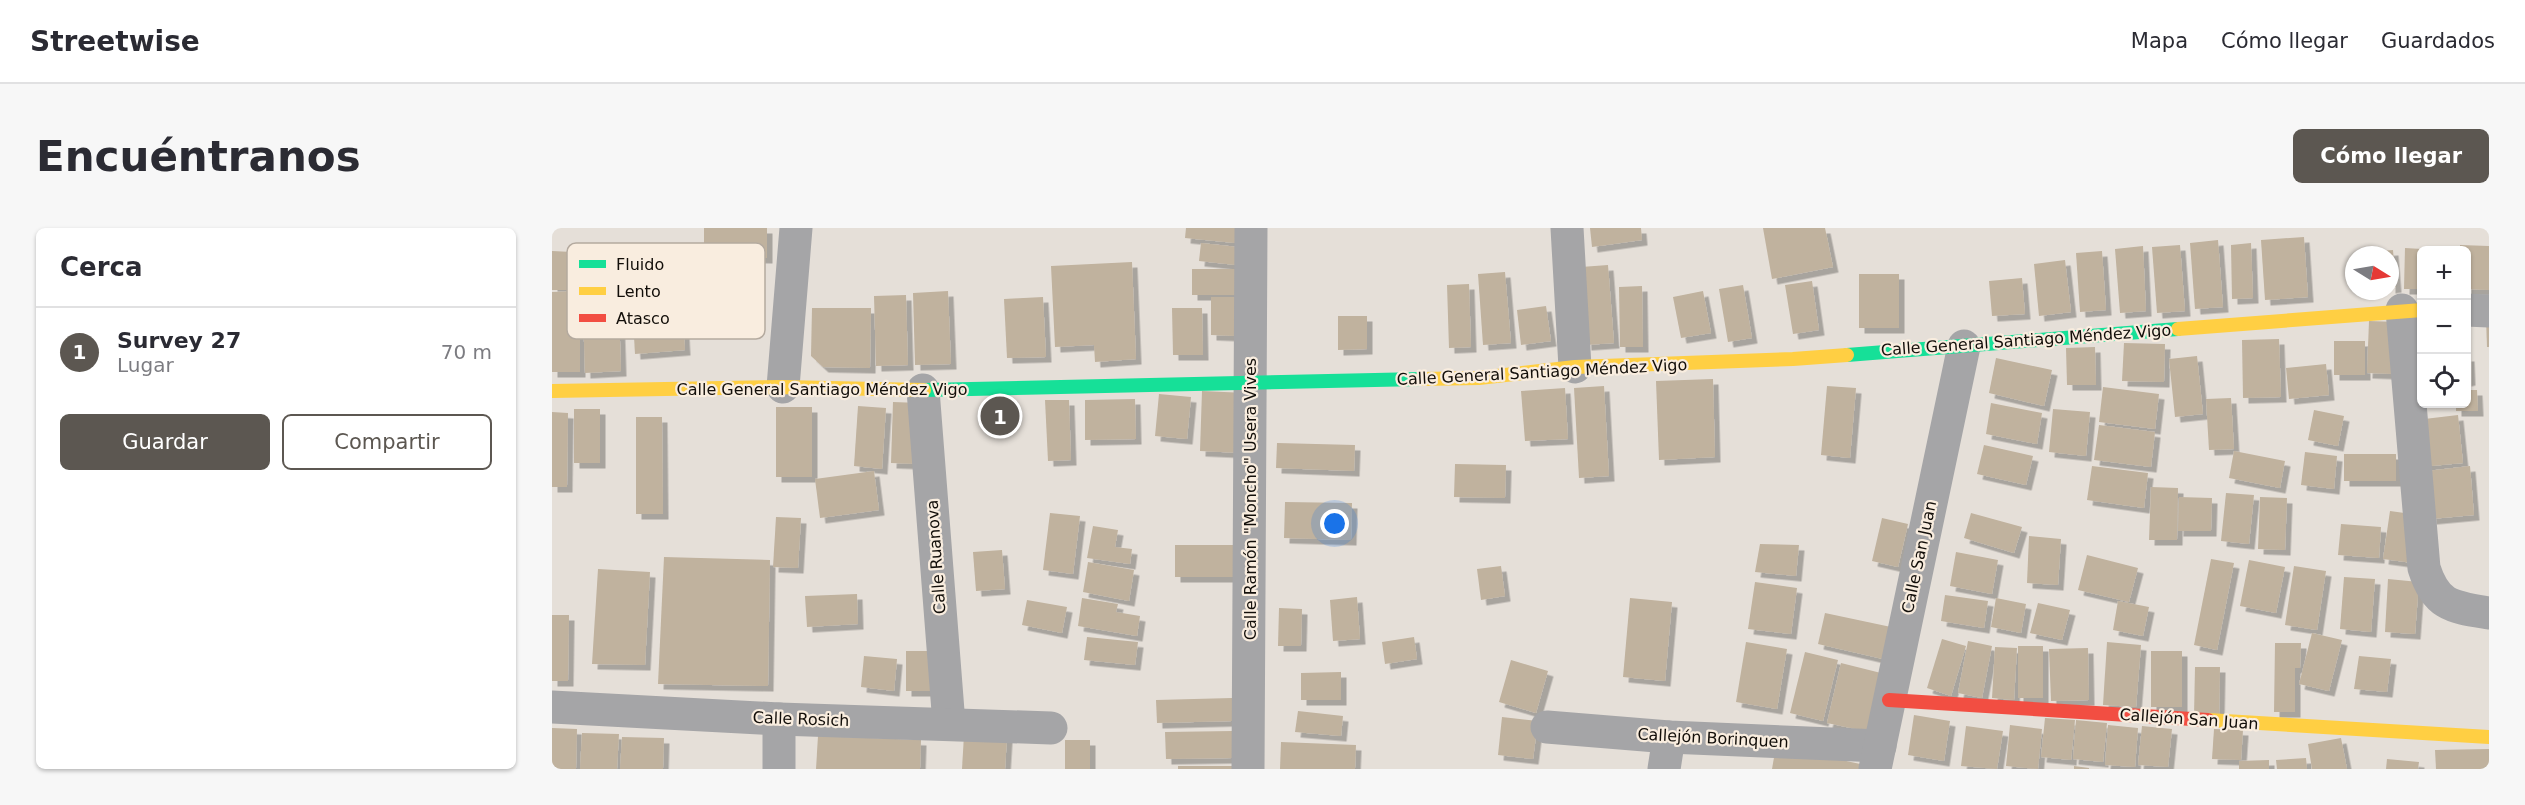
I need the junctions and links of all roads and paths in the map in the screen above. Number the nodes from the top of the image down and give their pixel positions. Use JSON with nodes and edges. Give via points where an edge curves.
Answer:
{"nodes":[{"id":1,"x":796,"y":228,"type":"edge"},
{"id":2,"x":1251,"y":228,"type":"edge"},
{"id":3,"x":1567,"y":228,"type":"edge"},
{"id":4,"x":2412,"y":310,"type":"edge"},
{"id":5,"x":2471,"y":310,"type":"edge"},
{"id":6,"x":2489,"y":311,"type":"edge"},
{"id":7,"x":1964,"y":346,"type":"junction"},
{"id":8,"x":1575,"y":367,"type":"junction"},
{"id":9,"x":1251,"y":383,"type":"junction"},
{"id":10,"x":783,"y":387,"type":"junction"},
{"id":11,"x":923,"y":390,"type":"junction"},
{"id":12,"x":552,"y":391,"type":"edge"},
{"id":13,"x":2489,"y":613,"type":"edge"},
{"id":14,"x":1889,"y":700,"type":"junction"},
{"id":15,"x":552,"y":707,"type":"edge"},
{"id":16,"x":779,"y":719,"type":"junction"},
{"id":17,"x":949,"y":724,"type":"junction"},
{"id":18,"x":1547,"y":727,"type":"dead end"},
{"id":19,"x":1051,"y":728,"type":"dead end"},
{"id":20,"x":1669,"y":737,"type":"junction"},
{"id":21,"x":2489,"y":737,"type":"edge"},
{"id":22,"x":1877,"y":758,"type":"edge"},
{"id":23,"x":779,"y":769,"type":"edge"},
{"id":24,"x":1248,"y":769,"type":"edge"},
{"id":25,"x":1664,"y":769,"type":"edge"}],
"edges":[{"from":1,"to":10,"type":"street"},
{"from":2,"to":9,"type":"street","name":"Calle Ramón \"Moncho\" Usera Vives"},
{"from":3,"to":8,"type":"street"},
{"from":4,"to":7,"type":"street","name":"Calle General Santiago Méndez Vigo"},
{"from":4,"to":13,"type":"street","via":[[2424,568],[2438,598],[2454,606]]},
{"from":5,"to":6,"type":"street"},
{"from":7,"to":8,"type":"street","name":"Calle General Santiago Méndez Vigo","via":[[1793,359]]},
{"from":7,"to":14,"type":"street","name":"Calle San Juan"},
{"from":8,"to":9,"type":"street","name":"Calle General Santiago Méndez Vigo","via":[[1479,378]]},
{"from":9,"to":11,"type":"street","name":"Calle General Santiago Méndez Vigo"},
{"from":9,"to":24,"type":"street","name":"Calle Ramón \"Moncho\" Usera Vives"},
{"from":10,"to":11,"type":"street","name":"Calle General Santiago Méndez Vigo"},
{"from":10,"to":12,"type":"street","name":"Calle General Santiago Méndez Vigo"},
{"from":11,"to":17,"type":"street","name":"Calle Ruanova"},
{"from":14,"to":21,"type":"street","name":"Callejón San Juan"},
{"from":14,"to":22,"type":"street","name":"Calle San Juan"},
{"from":15,"to":16,"type":"street","name":"Calle Rosich"},
{"from":16,"to":17,"type":"street","name":"Calle Rosich"},
{"from":16,"to":23,"type":"street"},
{"from":17,"to":19,"type":"street","name":"Calle Rosich"},
{"from":18,"to":20,"type":"street","name":"Callejón Borinquen"},
{"from":20,"to":22,"type":"street","name":"Callejón Borinquen"},
{"from":20,"to":25,"type":"street"}]}
